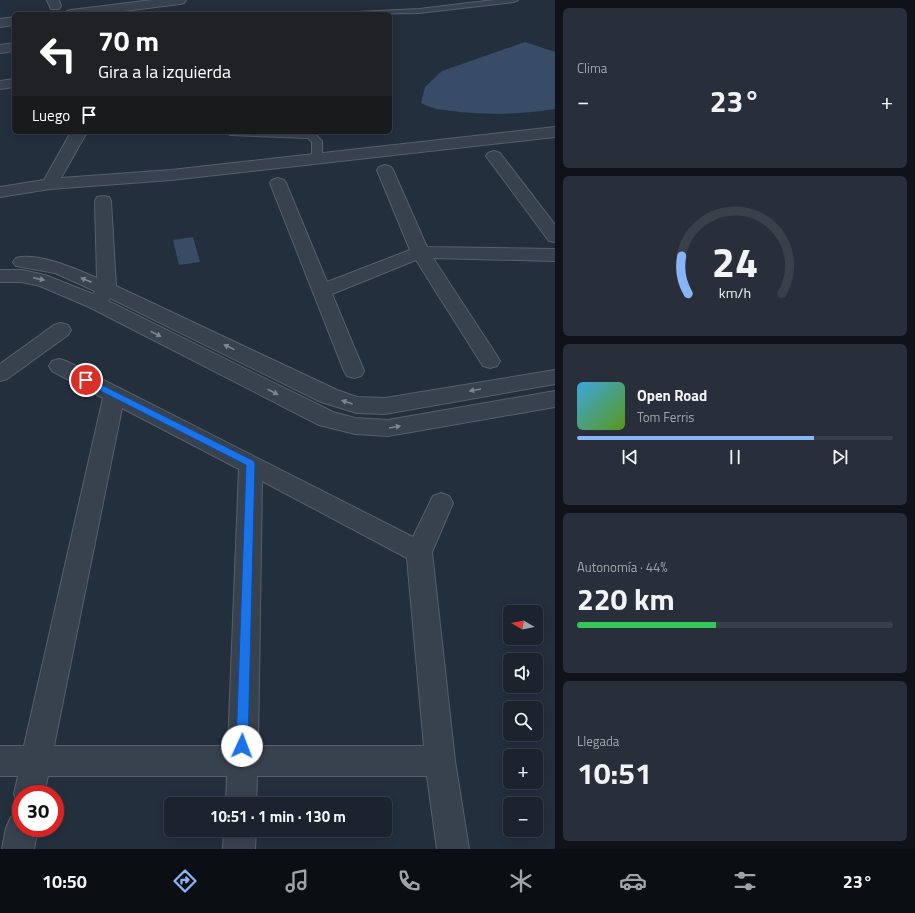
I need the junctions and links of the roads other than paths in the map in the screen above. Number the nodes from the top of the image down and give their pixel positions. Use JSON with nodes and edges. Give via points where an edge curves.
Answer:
{"nodes":[{"id":1,"x":180,"y":0,"type":"edge"},
{"id":2,"x":514,"y":0,"type":"edge"},
{"id":3,"x":87,"y":12,"type":"edge"},
{"id":4,"x":392,"y":12,"type":"edge"},
{"id":5,"x":12,"y":21,"type":"edge"},
{"id":6,"x":0,"y":23,"type":"edge"},
{"id":7,"x":12,"y":46,"type":"edge"},
{"id":8,"x":0,"y":48,"type":"edge"},
{"id":9,"x":12,"y":83,"type":"edge"},
{"id":10,"x":0,"y":85,"type":"edge"},
{"id":11,"x":555,"y":132,"type":"edge"},
{"id":12,"x":78,"y":134,"type":"edge"},
{"id":13,"x":284,"y":134,"type":"edge"},
{"id":14,"x":494,"y":156,"type":"dead end"},
{"id":15,"x":317,"y":158,"type":"junction"},
{"id":16,"x":385,"y":170,"type":"dead end"},
{"id":17,"x":278,"y":183,"type":"dead end"},
{"id":18,"x":50,"y":184,"type":"junction"},
{"id":19,"x":0,"y":192,"type":"edge"},
{"id":20,"x":103,"y":201,"type":"dead end"},
{"id":21,"x":555,"y":237,"type":"edge"},
{"id":22,"x":420,"y":252,"type":"junction"},
{"id":23,"x":555,"y":254,"type":"edge"},
{"id":24,"x":0,"y":260,"type":"edge"},
{"id":25,"x":0,"y":276,"type":"edge"},
{"id":26,"x":321,"y":291,"type":"junction"},
{"id":27,"x":101,"y":296,"type":"junction"},
{"id":28,"x":61,"y":330,"type":"dead end"},
{"id":29,"x":490,"y":360,"type":"dead end"},
{"id":30,"x":59,"y":366,"type":"dead end"},
{"id":31,"x":354,"y":371,"type":"dead end"},
{"id":32,"x":0,"y":374,"type":"edge"},
{"id":33,"x":555,"y":377,"type":"edge"},
{"id":34,"x":508,"y":385,"type":"junction"},
{"id":35,"x":114,"y":394,"type":"junction"},
{"id":36,"x":555,"y":399,"type":"edge"},
{"id":37,"x":520,"y":405,"type":"junction"},
{"id":38,"x":251,"y":464,"type":"junction"},
{"id":39,"x":441,"y":503,"type":"dead end"},
{"id":40,"x":419,"y":552,"type":"junction"},
{"id":41,"x":0,"y":761,"type":"edge"},
{"id":42,"x":36,"y":761,"type":"junction"},
{"id":43,"x":242,"y":761,"type":"junction"},
{"id":44,"x":440,"y":761,"type":"junction"},
{"id":45,"x":31,"y":785,"type":"edge"},
{"id":46,"x":240,"y":797,"type":"edge"},
{"id":47,"x":20,"y":837,"type":"edge"},
{"id":48,"x":240,"y":837,"type":"edge"},
{"id":49,"x":18,"y":849,"type":"edge"},
{"id":50,"x":239,"y":849,"type":"edge"},
{"id":51,"x":453,"y":849,"type":"edge"}],
"edges":[{"from":1,"to":3,"type":"street"},
{"from":2,"to":4,"type":"lane"},
{"from":5,"to":6,"type":"street"},
{"from":7,"to":8,"type":"street"},
{"from":9,"to":10,"type":"street"},
{"from":11,"to":15,"type":"street"},
{"from":12,"to":18,"type":"street"},
{"from":13,"to":15,"type":"lane","via":[[311,135],[317,141]]},
{"from":14,"to":21,"type":"street"},
{"from":15,"to":18,"type":"street","via":[[171,175]]},
{"from":16,"to":22,"type":"street"},
{"from":17,"to":26,"type":"street"},
{"from":18,"to":19,"type":"street"},
{"from":20,"to":27,"type":"street"},
{"from":22,"to":23,"type":"street"},
{"from":22,"to":26,"type":"street"},
{"from":22,"to":29,"type":"street"},
{"from":27,"to":24,"type":"street","one_way":true,"via":[[59,268],[31,262]]},
{"from":25,"to":27,"type":"street","one_way":true,"via":[[22,276]]},
{"from":26,"to":31,"type":"street"},
{"from":34,"to":27,"type":"street","one_way":true,"via":[[385,406],[357,405],[329,396]]},
{"from":27,"to":37,"type":"street","one_way":true,"via":[[326,419],[354,426],[388,428]]},
{"from":28,"to":32,"type":"street"},
{"from":30,"to":35,"type":"street"},
{"from":33,"to":34,"type":"street"},
{"from":34,"to":37,"type":"street"},
{"from":35,"to":38,"type":"street"},
{"from":35,"to":42,"type":"street"},
{"from":36,"to":37,"type":"street"},
{"from":38,"to":40,"type":"street"},
{"from":38,"to":43,"type":"street"},
{"from":39,"to":40,"type":"street"},
{"from":40,"to":44,"type":"street"},
{"from":41,"to":42,"type":"street"},
{"from":42,"to":43,"type":"street"},
{"from":42,"to":45,"type":"street"},
{"from":43,"to":44,"type":"street"},
{"from":43,"to":46,"type":"street"},
{"from":44,"to":51,"type":"street"},
{"from":47,"to":49,"type":"street"},
{"from":48,"to":50,"type":"street"}]}
